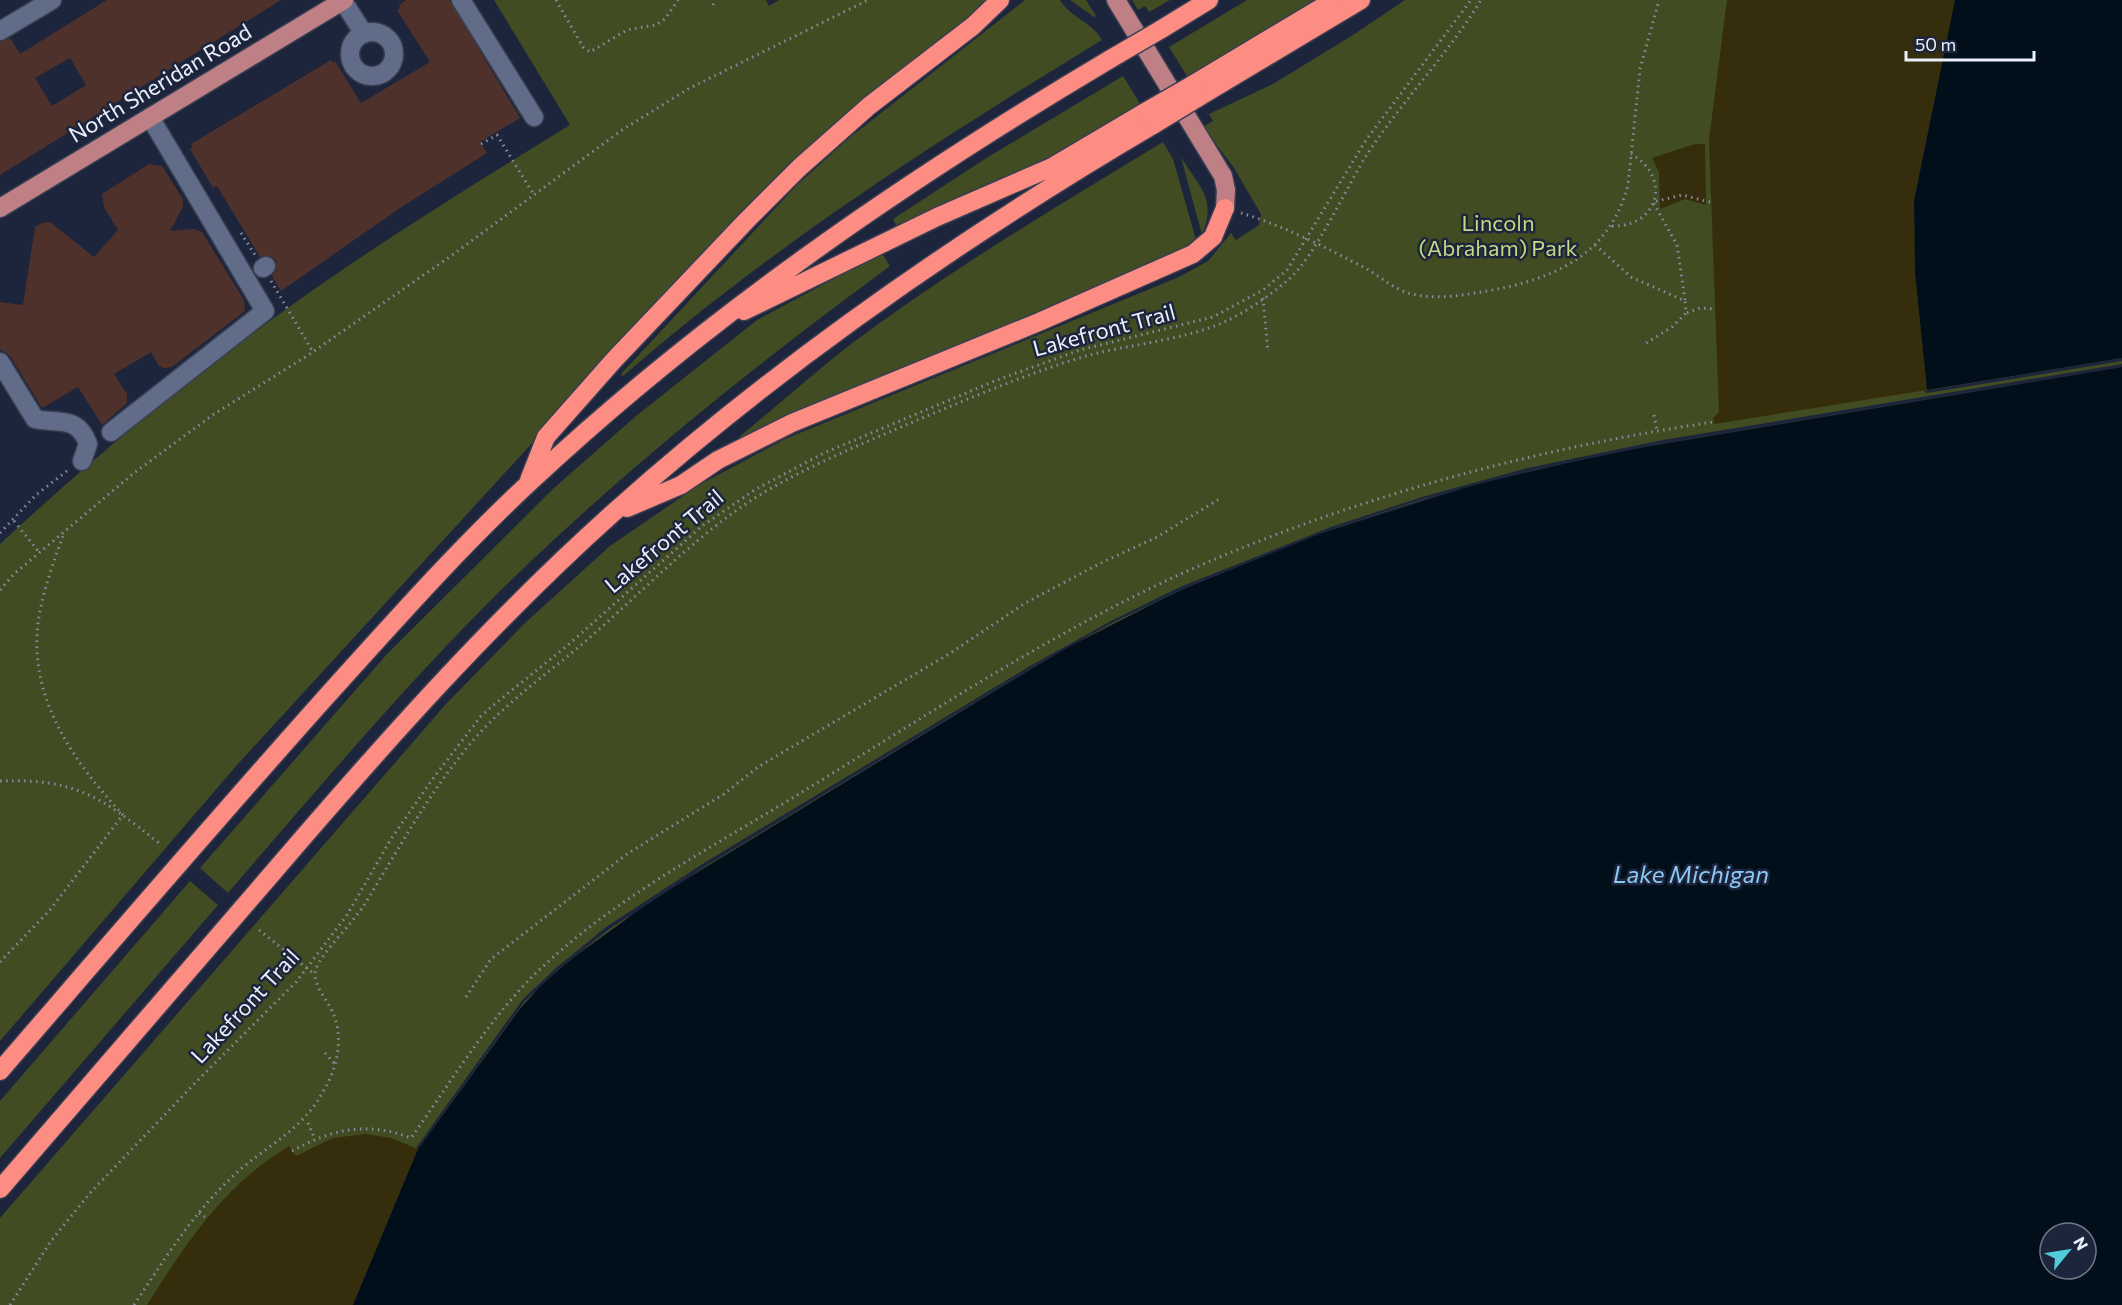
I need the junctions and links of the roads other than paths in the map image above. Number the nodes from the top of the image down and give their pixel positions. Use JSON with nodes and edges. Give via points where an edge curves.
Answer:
{"nodes":[{"id":1,"x":52,"y":0,"type":"edge"},
{"id":2,"x":344,"y":0,"type":"edge"},
{"id":3,"x":461,"y":0,"type":"edge"},
{"id":4,"x":1000,"y":0,"type":"edge"},
{"id":5,"x":1116,"y":0,"type":"edge"},
{"id":6,"x":1209,"y":0,"type":"edge"},
{"id":7,"x":1334,"y":0,"type":"edge"},
{"id":8,"x":1361,"y":0,"type":"edge"},
{"id":9,"x":0,"y":32,"type":"edge"},
{"id":10,"x":364,"y":34,"type":"dead end"},
{"id":11,"x":1196,"y":91,"type":"junction"},
{"id":12,"x":150,"y":117,"type":"junction"},
{"id":13,"x":534,"y":117,"type":"dead end"},
{"id":14,"x":1149,"y":119,"type":"junction"},
{"id":15,"x":1225,"y":207,"type":"joint"},
{"id":16,"x":0,"y":208,"type":"edge"},
{"id":17,"x":709,"y":330,"type":"junction"},
{"id":18,"x":0,"y":362,"type":"edge"},
{"id":19,"x":111,"y":432,"type":"dead end"},
{"id":20,"x":82,"y":461,"type":"road end"},
{"id":21,"x":527,"y":485,"type":"junction"},
{"id":22,"x":612,"y":514,"type":"junction"},
{"id":23,"x":0,"y":1071,"type":"edge"},
{"id":24,"x":0,"y":1189,"type":"edge"}],
"edges":[{"from":1,"to":9,"type":"lane"},
{"from":2,"to":10,"type":"lane"},
{"from":2,"to":12,"type":"main road","name":"North Sheridan Road"},
{"from":3,"to":13,"type":"lane"},
{"from":4,"to":21,"type":"highway","via":[[973,26],[869,106],[747,220],[546,437]]},
{"from":5,"to":15,"type":"main road","via":[[1223,176]]},
{"from":6,"to":17,"type":"highway","bridge":true,"via":[[966,146],[861,216]]},
{"from":7,"to":11,"type":"highway"},
{"from":8,"to":11,"type":"highway"},
{"from":11,"to":14,"type":"highway","bridge":true},
{"from":12,"to":16,"type":"main road","name":"North Sheridan Road"},
{"from":12,"to":19,"type":"lane","via":[[265,311]]},
{"from":14,"to":17,"type":"highway","via":[[937,217]]},
{"from":14,"to":22,"type":"highway","via":[[902,284],[725,417]]},
{"from":15,"to":22,"type":"highway","via":[[1221,223],[1209,242],[1177,262],[792,423],[718,460],[681,485]]},
{"from":17,"to":21,"type":"highway"},
{"from":18,"to":20,"type":"lane","via":[[35,419],[64,420],[78,427],[88,444]]},
{"from":21,"to":23,"type":"highway","via":[[387,629]]},
{"from":22,"to":24,"type":"highway","via":[[397,729]]}]}
